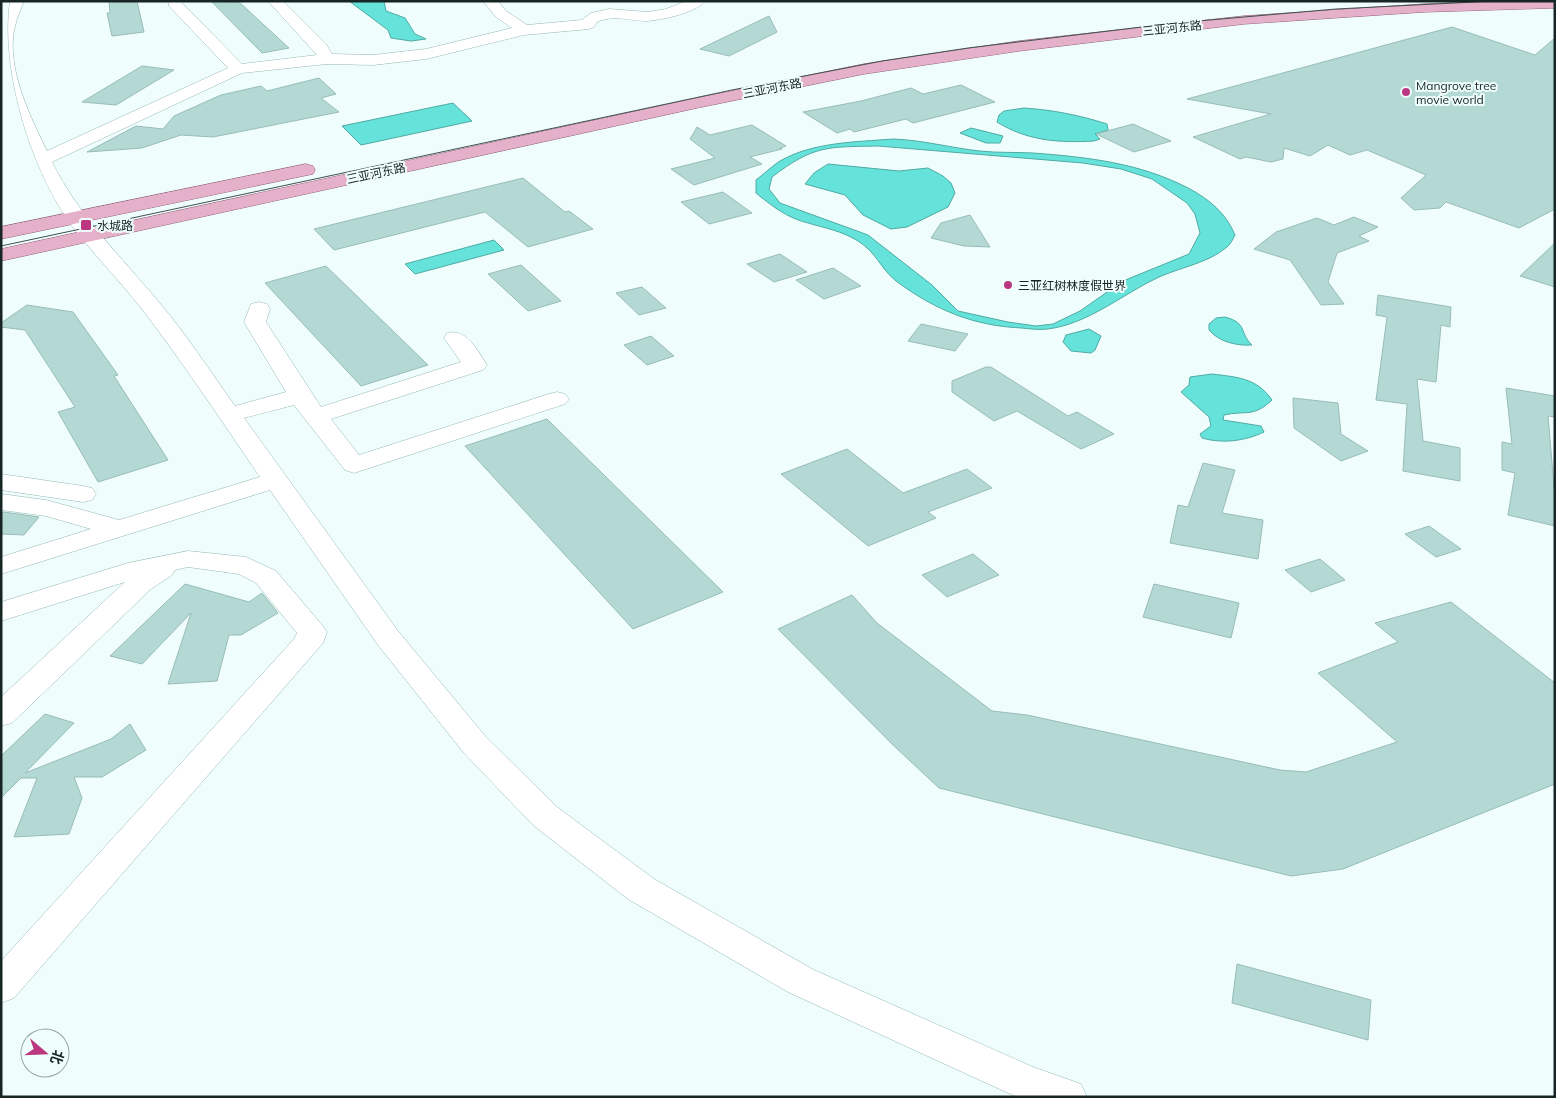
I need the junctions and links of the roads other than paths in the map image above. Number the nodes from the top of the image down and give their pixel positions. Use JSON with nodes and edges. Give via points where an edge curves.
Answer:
{"nodes":[{"id":1,"x":17,"y":1,"type":"edge"},
{"id":2,"x":176,"y":1,"type":"edge"},
{"id":3,"x":275,"y":1,"type":"edge"},
{"id":4,"x":490,"y":1,"type":"edge"},
{"id":5,"x":698,"y":1,"type":"edge"},
{"id":6,"x":1357,"y":1,"type":"edge"},
{"id":7,"x":1555,"y":4,"type":"edge"},
{"id":8,"x":644,"y":17,"type":"junction"},
{"id":9,"x":589,"y":24,"type":"junction"},
{"id":10,"x":524,"y":30,"type":"junction"},
{"id":11,"x":608,"y":30,"type":"dead end"},
{"id":12,"x":627,"y":30,"type":"dead end"},
{"id":13,"x":326,"y":59,"type":"junction"},
{"id":14,"x":238,"y":69,"type":"junction"},
{"id":15,"x":534,"y":122,"type":"dead end"},
{"id":16,"x":42,"y":160,"type":"junction"},
{"id":17,"x":320,"y":166,"type":"dead end"},
{"id":18,"x":83,"y":227,"type":"junction"},
{"id":19,"x":1,"y":233,"type":"edge"},
{"id":20,"x":1,"y":255,"type":"edge"},
{"id":21,"x":259,"y":309,"type":"dead end"},
{"id":22,"x":455,"y":338,"type":"dead end"},
{"id":23,"x":300,"y":396,"type":"junction"},
{"id":24,"x":557,"y":399,"type":"dead end"},
{"id":25,"x":228,"y":415,"type":"junction"},
{"id":26,"x":316,"y":416,"type":"junction"},
{"id":27,"x":276,"y":480,"type":"junction"},
{"id":28,"x":1,"y":482,"type":"edge"},
{"id":29,"x":83,"y":494,"type":"dead end"},
{"id":30,"x":1,"y":502,"type":"edge"},
{"id":31,"x":118,"y":529,"type":"junction"},
{"id":32,"x":171,"y":562,"type":"junction"},
{"id":33,"x":1,"y":566,"type":"edge"},
{"id":34,"x":1,"y":612,"type":"edge"},
{"id":35,"x":1,"y":715,"type":"edge"},
{"id":36,"x":1,"y":987,"type":"edge"},
{"id":37,"x":1067,"y":1097,"type":"edge"}],
"edges":[{"from":1,"to":16,"type":"street","via":[[5,38],[9,72],[22,114]]},
{"from":2,"to":14,"type":"street","via":[[174,3]]},
{"from":3,"to":13,"type":"street","via":[[320,47]]},
{"from":4,"to":10,"type":"street","via":[[501,14]]},
{"from":5,"to":8,"type":"street","via":[[688,7]]},
{"from":6,"to":15,"type":"main road","name":"三亚河东路","via":[[1154,17],[850,57]]},
{"from":7,"to":18,"type":"main road","name":"三亚河东路","via":[[1414,8],[1244,20],[1019,46],[864,69]]},
{"from":8,"to":9,"type":"street","via":[[614,12],[599,14]]},
{"from":8,"to":12,"type":"street","via":[[645,22]]},
{"from":9,"to":10,"type":"street"},
{"from":9,"to":11,"type":"street"},
{"from":10,"to":13,"type":"street","via":[[426,54],[373,60]]},
{"from":13,"to":14,"type":"street"},
{"from":14,"to":16,"type":"street"},
{"from":16,"to":18,"type":"street","via":[[60,195]]},
{"from":17,"to":18,"type":"main road","name":"三亚河东路"},
{"from":18,"to":19,"type":"main road","name":"三亚河东路"},
{"from":18,"to":20,"type":"main road","name":"三亚河东路"},
{"from":18,"to":25,"type":"street","via":[[156,312]]},
{"from":21,"to":23,"type":"street","via":[[255,322]]},
{"from":22,"to":26,"type":"street","via":[[475,365]]},
{"from":23,"to":25,"type":"street"},
{"from":23,"to":26,"type":"street"},
{"from":24,"to":26,"type":"street","via":[[354,465]]},
{"from":25,"to":27,"type":"street"},
{"from":27,"to":31,"type":"street"},
{"from":27,"to":37,"type":"street","via":[[388,638],[475,745],[545,816],[641,889],[801,981],[1020,1080]]},
{"from":28,"to":29,"type":"street"},
{"from":30,"to":31,"type":"street","via":[[81,516]]},
{"from":31,"to":33,"type":"street"},
{"from":32,"to":34,"type":"street","via":[[138,569]]},
{"from":32,"to":35,"type":"street","via":[[141,583]]},
{"from":32,"to":36,"type":"street","via":[[188,559],[246,566],[266,577],[312,632],[308,643]]}]}
